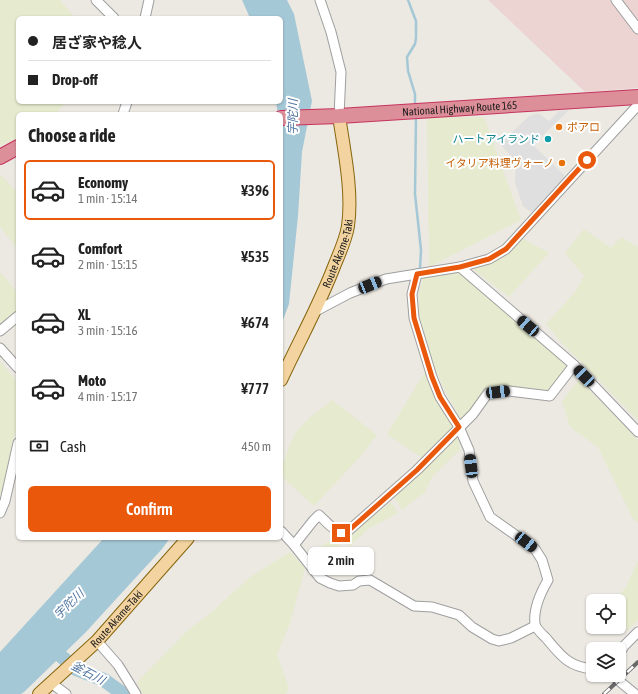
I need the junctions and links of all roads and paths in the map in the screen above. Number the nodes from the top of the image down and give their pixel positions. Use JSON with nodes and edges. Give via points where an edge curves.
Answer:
{"nodes":[{"id":1,"x":96,"y":0,"type":"edge"},
{"id":2,"x":149,"y":0,"type":"edge"},
{"id":3,"x":320,"y":0,"type":"edge"},
{"id":4,"x":616,"y":0,"type":"edge"},
{"id":5,"x":112,"y":16,"type":"edge"},
{"id":6,"x":145,"y":16,"type":"edge"},
{"id":7,"x":638,"y":29,"type":"edge"},
{"id":8,"x":638,"y":97,"type":"edge"},
{"id":9,"x":638,"y":104,"type":"edge"},
{"id":10,"x":334,"y":116,"type":"junction"},
{"id":11,"x":283,"y":118,"type":"edge"},
{"id":12,"x":16,"y":148,"type":"edge"},
{"id":13,"x":0,"y":157,"type":"edge"},
{"id":14,"x":460,"y":267,"type":"junction"},
{"id":15,"x":417,"y":274,"type":"junction"},
{"id":16,"x":316,"y":311,"type":"junction"},
{"id":17,"x":16,"y":318,"type":"edge"},
{"id":18,"x":0,"y":331,"type":"edge"},
{"id":19,"x":0,"y":348,"type":"edge"},
{"id":20,"x":574,"y":365,"type":"junction"},
{"id":21,"x":16,"y":366,"type":"edge"},
{"id":22,"x":283,"y":376,"type":"edge"},
{"id":23,"x":459,"y":427,"type":"junction"},
{"id":24,"x":638,"y":432,"type":"edge"},
{"id":25,"x":16,"y":452,"type":"edge"},
{"id":26,"x":0,"y":513,"type":"edge"},
{"id":27,"x":283,"y":533,"type":"edge"},
{"id":28,"x":186,"y":540,"type":"edge"},
{"id":29,"x":294,"y":545,"type":"junction"},
{"id":30,"x":535,"y":626,"type":"junction"},
{"id":31,"x":638,"y":632,"type":"edge"},
{"id":32,"x":97,"y":641,"type":"junction"},
{"id":33,"x":626,"y":644,"type":"edge"},
{"id":34,"x":586,"y":668,"type":"edge"},
{"id":35,"x":620,"y":682,"type":"edge"},
{"id":36,"x":51,"y":683,"type":"junction"},
{"id":37,"x":39,"y":694,"type":"edge"},
{"id":38,"x":66,"y":694,"type":"edge"},
{"id":39,"x":136,"y":694,"type":"edge"},
{"id":40,"x":635,"y":694,"type":"edge"}],
"edges":[{"from":1,"to":5,"type":"street"},
{"from":2,"to":6,"type":"street"},
{"from":3,"to":10,"type":"street","via":[[342,72]]},
{"from":4,"to":7,"type":"street"},
{"from":8,"to":10,"type":"highway","name":"National Highway Route 165"},
{"from":9,"to":14,"type":"street","via":[[506,249],[489,259]]},
{"from":10,"to":11,"type":"highway","name":"National Highway Route 165"},
{"from":10,"to":16,"type":"main road","name":"Route Akame-Taki","via":[[347,168],[348,226]]},
{"from":12,"to":13,"type":"highway"},
{"from":14,"to":15,"type":"street"},
{"from":14,"to":20,"type":"street"},
{"from":15,"to":16,"type":"street","via":[[386,279]]},
{"from":15,"to":23,"type":"street","via":[[412,294],[414,318],[440,397]]},
{"from":16,"to":22,"type":"main road","name":"Route Akame-Taki"},
{"from":17,"to":18,"type":"street"},
{"from":19,"to":21,"type":"street"},
{"from":20,"to":23,"type":"street","via":[[550,396],[509,391],[488,394]]},
{"from":20,"to":24,"type":"street"},
{"from":23,"to":29,"type":"street","via":[[417,470],[347,532],[341,533],[319,515]]},
{"from":23,"to":30,"type":"street","via":[[469,450],[473,481],[490,517],[535,549],[542,560],[548,580],[542,590],[535,614]]},
{"from":25,"to":26,"type":"street"},
{"from":27,"to":29,"type":"street"},
{"from":28,"to":32,"type":"main road","name":"Route Akame-Taki"},
{"from":29,"to":30,"type":"street","via":[[320,578],[330,583],[339,586],[353,585],[370,580],[414,606],[432,607],[459,614],[472,627],[492,639],[499,641],[511,638]]},
{"from":30,"to":34,"type":"street","via":[[559,655],[569,663]]},
{"from":31,"to":33,"type":"street"},
{"from":32,"to":36,"type":"main road","name":"Route Akame-Taki"},
{"from":32,"to":39,"type":"street","via":[[118,665]]},
{"from":35,"to":40,"type":"street"},
{"from":36,"to":37,"type":"main road","name":"Route Akame-Taki"},
{"from":36,"to":38,"type":"street"}]}
